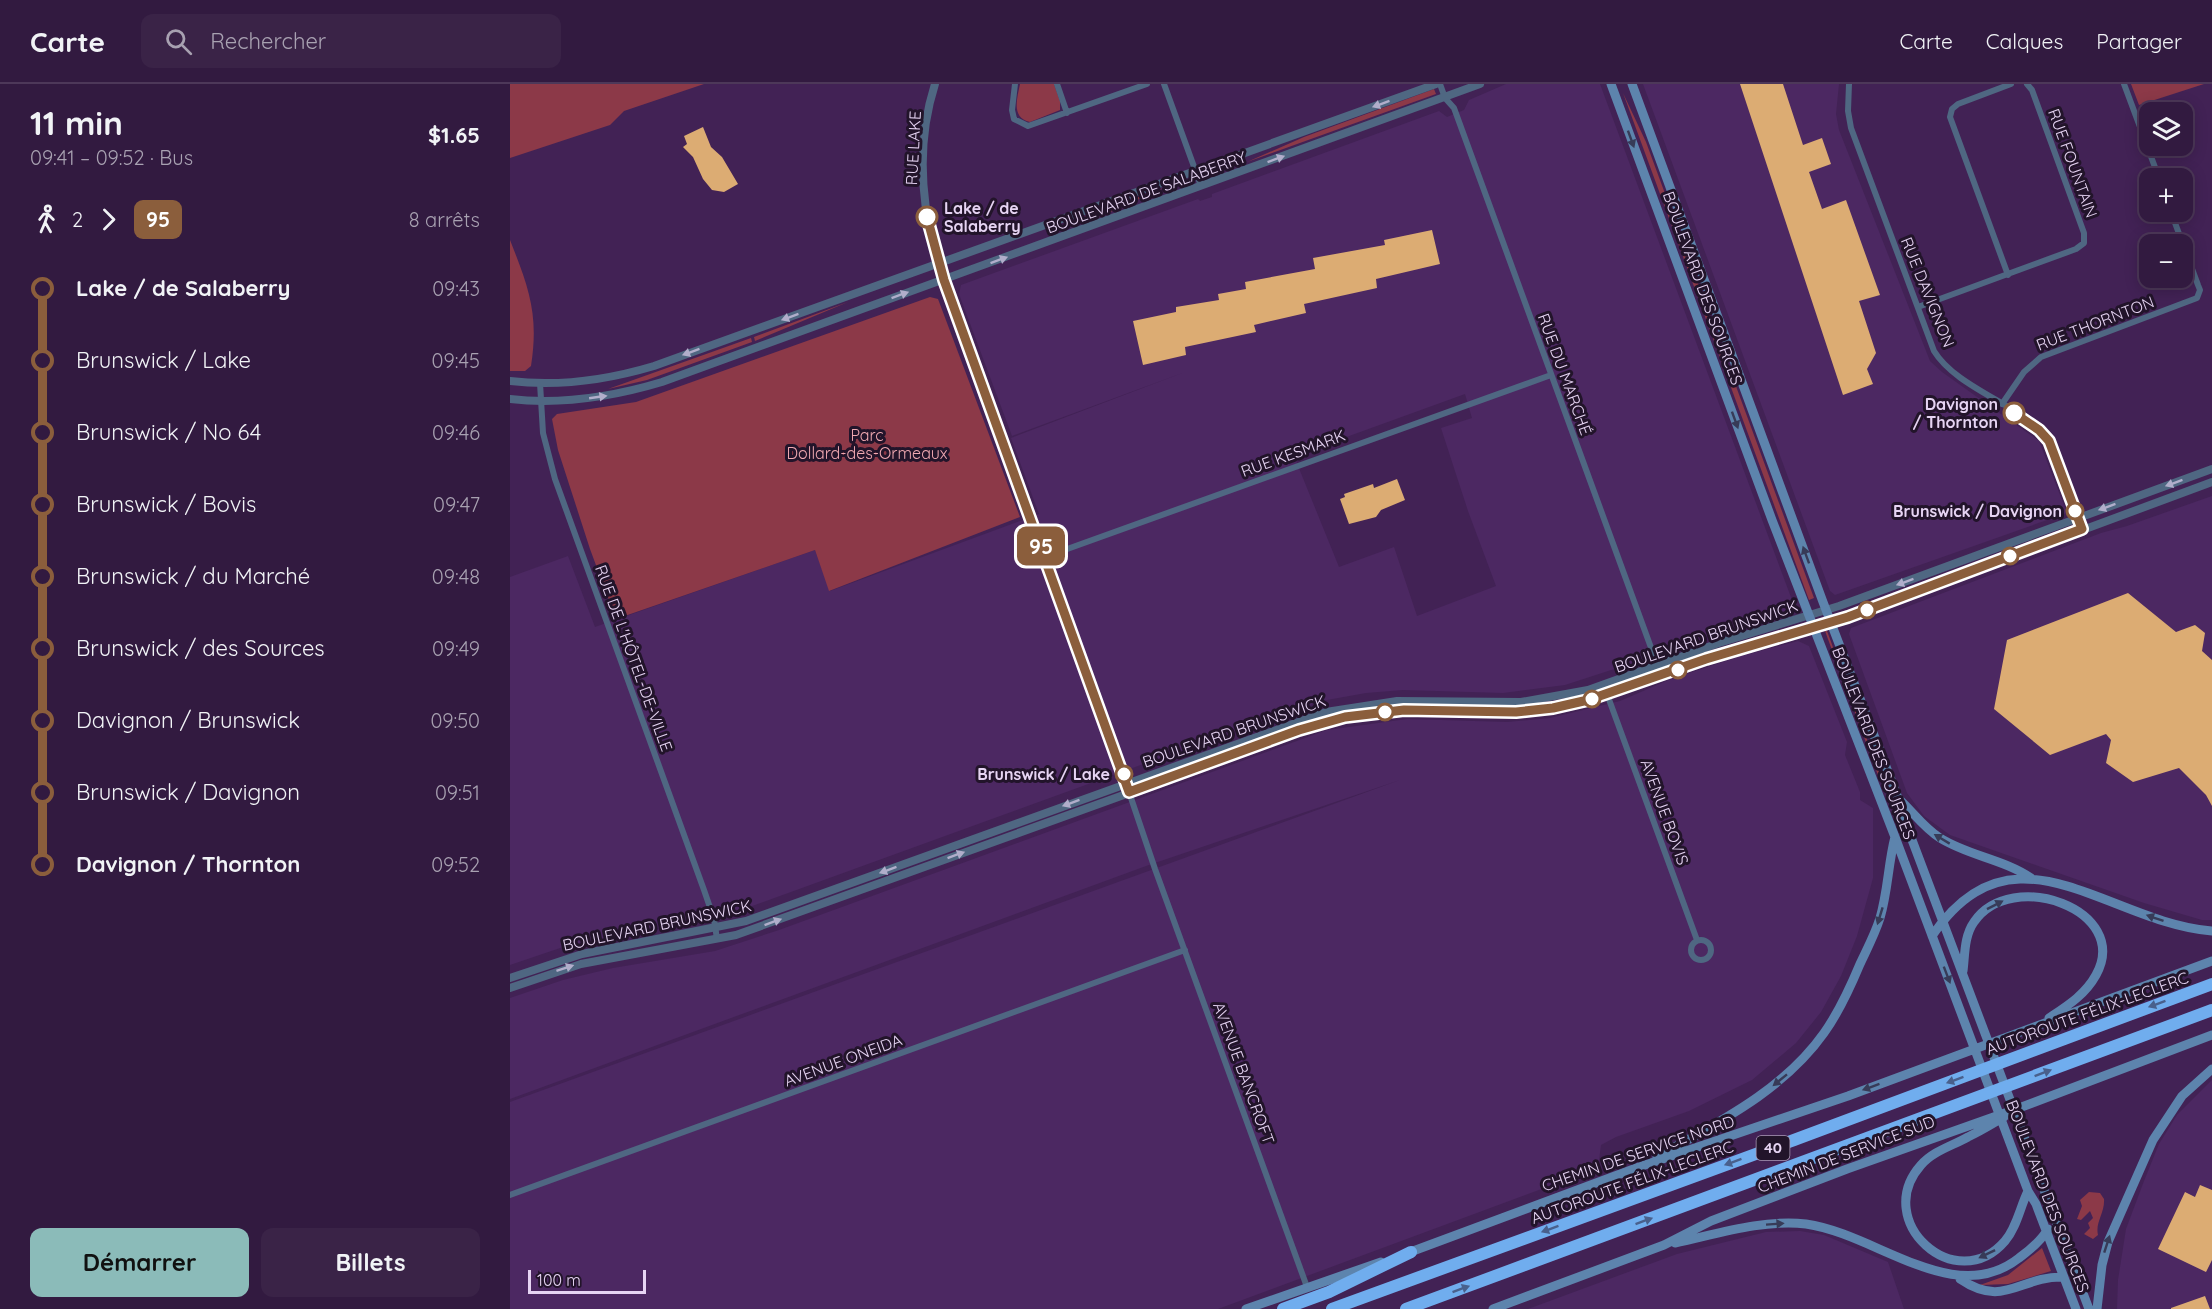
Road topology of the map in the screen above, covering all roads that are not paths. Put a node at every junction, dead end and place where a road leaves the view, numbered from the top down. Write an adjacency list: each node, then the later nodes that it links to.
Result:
1 (935, 84): 21 (street, RUE LAKE)
2 (1015, 84): 16 (street)
3 (1057, 84): 16 (street)
4 (1147, 84): 16 (street)
5 (1164, 84): 18 (street)
6 (1436, 84): 18 (street, BOULEVARD DE SALABERRY, one-way to 18)
7 (1440, 84): 15 (street, RUE DU MARCHÉ)
8 (1480, 84): 15 (street, BOULEVARD DE SALABERRY)
9 (1611, 84): 37 (main road, BOULEVARD DES SOURCES, one-way to 37)
10 (1632, 84): 36 (main road, BOULEVARD DES SOURCES, one-way to 10)
11 (1850, 84): 24 (street, RUE DAVIGNON)
12 (2011, 84): 22 (street)
13 (2027, 84): 22 (street, RUE FOUNTAIN)
14 (2124, 84): 17 (street)
15 (1445, 98): 19 (street, BOULEVARD DE SALABERRY, one-way to 15); 25 (street, RUE DU MARCHÉ)
16 (1067, 113)
17 (2155, 168)
18 (1195, 171): 19 (street); 21 (street, BOULEVARD DE SALABERRY)
19 (1201, 186): 23 (street, BOULEVARD DE SALABERRY, one-way to 19)
20 (2175, 222): 30 (street, RUE THORNTON)
21 (939, 263): 23 (street, RUE LAKE); 27 (street, BOULEVARD DE SALABERRY, one-way to 27)
22 (2008, 274): 24 (street, RUE FOUNTAIN)
23 (944, 280): 29 (street, BOULEVARD DE SALABERRY, one-way to 23); 35 (street, RUE LAKE)
24 (1918, 307): 30 (street, RUE DAVIGNON)
25 (1551, 375): 35 (street, RUE KESMARK); 40 (street, RUE DU MARCHÉ)
26 (510, 381): 27 (street, BOULEVARD DE SALABERRY)
27 (540, 383): 29 (street, RUE DE L'HÔTEL-DE-VILLE)
28 (510, 399): 29 (street, BOULEVARD DE SALABERRY)
29 (540, 401): 49 (street, RUE DE L'HÔTEL-DE-VILLE)
30 (2002, 405): 33 (street, RUE DAVIGNON)
31 (2212, 469): 33 (street, BOULEVARD BRUNSWICK, one-way to 33)
32 (2212, 482): 34 (street, BOULEVARD BRUNSWICK)
33 (2078, 518): 34 (street, RUE DAVIGNON); 36 (street, BOULEVARD BRUNSWICK, one-way to 36)
34 (2082, 529): 38 (street, BOULEVARD BRUNSWICK)
35 (1045, 557): 43 (street, RUE LAKE)
36 (1827, 610): 37 (street, BOULEVARD BRUNSWICK); 38 (main road, BOULEVARD DES SOURCES)
37 (1809, 616): 39 (main road, BOULEVARD DES SOURCES); 40 (street, BOULEVARD BRUNSWICK)
38 (1832, 622): 39 (street, BOULEVARD BRUNSWICK); 45 (main road, BOULEVARD DES SOURCES)
39 (1813, 627): 41 (street, BOULEVARD BRUNSWICK); 46 (main road, BOULEVARD DES SOURCES)
40 (1657, 665): 41 (street, RUE DU MARCHÉ); 43 (street, BOULEVARD BRUNSWICK)
41 (1661, 675): 42 (street, BOULEVARD BRUNSWICK)
42 (1607, 694): 44 (street, BOULEVARD BRUNSWICK); 53 (street, AVENUE BOVIS)
43 (1126, 783): 44 (street, RUE LAKE); 49 (street, BOULEVARD BRUNSWICK, one-way to 49)
44 (1129, 792): 52 (street, BOULEVARD BRUNSWICK, one-way to 44); 54 (street, AVENUE BANCROFT)
45 (1898, 798): 47 (main road, one-way to 45); 48 (main road, BOULEVARD DES SOURCES)
46 (1895, 837): 51 (main road, BOULEVARD DES SOURCES); 65 (main road, one-way to 65)
47 (2031, 878): 48 (main road); 50 (main road, one-way to 47)
48 (1942, 922): 51 (main road); 56 (main road, BOULEVARD DES SOURCES)
49 (716, 929): 52 (street, RUE DE L'HÔTEL-DE-VILLE); 57 (street, BOULEVARD BRUNSWICK)
50 (2212, 931)
51 (1932, 936): 66 (main road, BOULEVARD DES SOURCES, one-way to 66)
52 (717, 939): 59 (street, BOULEVARD BRUNSWICK, one-way to 52)
53 (1697, 940)
54 (1185, 950): 67 (street, AVENUE ONEIDA); 74 (street, AVENUE BANCROFT)
55 (2212, 961): 61 (main road)
56 (1962, 974): 61 (main road, one-way to 61); 68 (main road, BOULEVARD DES SOURCES)
57 (510, 978)
58 (2212, 984): 77 (highway, AUTOROUTE FÉLIX-LECLERC / 40, one-way to 77)
59 (510, 988)
60 (2212, 1010): 78 (highway, 40, one-way to 60)
61 (2038, 1025): 65 (main road, CHEMIN DE SERVICE NORD, one-way to 65)
62 (2212, 1035): 64 (main road, CHEMIN DE SERVICE SUD)
63 (2212, 1069): 82 (main road, one-way to 63)
64 (2019, 1108): 66 (main road, one-way to 64); 70 (main road, CHEMIN DE SERVICE SUD)
65 (1639, 1167): 71 (main road, CHEMIN DE SERVICE NORD)
66 (2028, 1191): 69 (main road, BOULEVARD DES SOURCES)
67 (510, 1195)
68 (2054, 1218): 69 (main road); 81 (main road, BOULEVARD DES SOURCES)
69 (2046, 1232): 72 (main road, BOULEVARD DES SOURCES); 73 (main road)
70 (1664, 1245): 73 (main road, one-way to 73); 79 (main road, CHEMIN DE SERVICE SUD)
71 (1411, 1252): 74 (main road, CHEMIN DE SERVICE NORD); 76 (highway)
72 (2063, 1277): 73 (main road); 80 (main road, BOULEVARD DES SOURCES)
73 (1960, 1279)
74 (1307, 1287): 75 (main road, CHEMIN DE SERVICE NORD)
75 (1246, 1309)
76 (1283, 1309)
77 (1332, 1309)
78 (1406, 1309)
79 (1493, 1309)
80 (2076, 1309)
81 (2089, 1309)
82 (2097, 1309)

